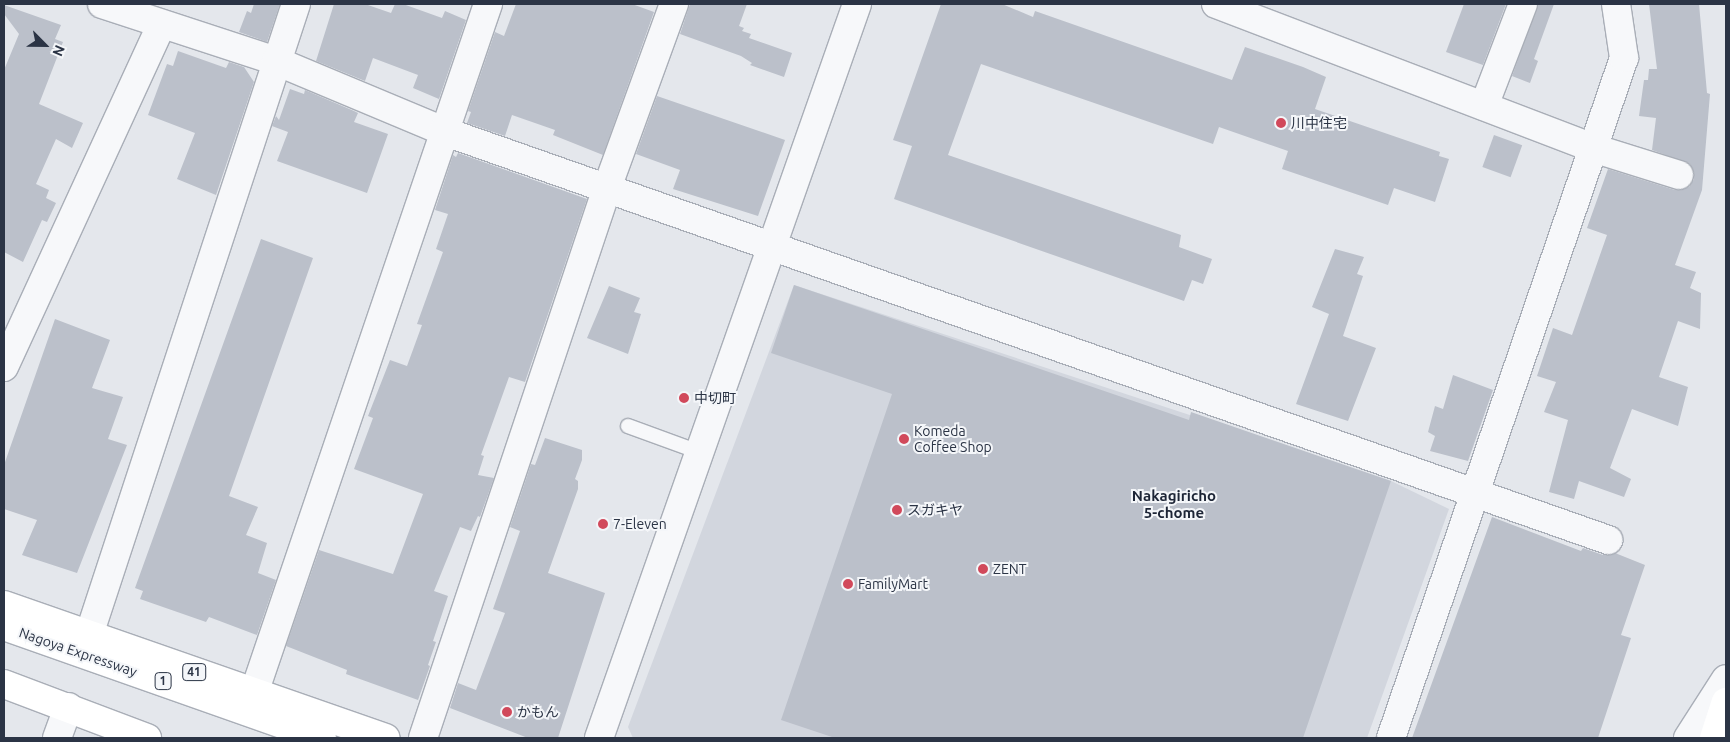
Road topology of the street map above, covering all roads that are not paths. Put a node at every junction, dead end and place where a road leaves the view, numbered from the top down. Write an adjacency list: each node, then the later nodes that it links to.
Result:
1 (296, 4): 10 (street)
2 (488, 4): 12 (street)
3 (674, 4): 15 (street)
4 (857, 4): 16 (street)
5 (1216, 4): 11 (street)
6 (1523, 4): 11 (street)
7 (1616, 4): 13 (street)
8 (111, 5): 9 (street)
9 (161, 25): 10 (street); 17 (street)
10 (276, 61): 12 (street); 24 (street)
11 (1484, 106): 13 (street)
12 (443, 130): 15 (street); 28 (street)
13 (1593, 148): 14 (street); 20 (street)
14 (1680, 175)
15 (607, 188): 16 (street); 36 (street)
16 (770, 246): 19 (street); 20 (street)
17 (4, 367)
18 (628, 426): 19 (lane)
19 (699, 452): 37 (street)
20 (1476, 494): 21 (street); 38 (street)
21 (1608, 540)
22 (4, 605): 24 (main road, 41)
23 (4, 626): 34 (main road, Nagoya Expressway / 1)
24 (89, 635): 28 (main road, 41)
25 (4, 642): 33 (main road, Nagoya Expressway / 1)
26 (1726, 679): 39 (street)
27 (4, 684): 30 (main road)
28 (254, 693): 35 (main road, 41)
29 (1726, 702): 40 (main road)
30 (68, 706): 31 (street); 32 (main road)
31 (57, 738)
32 (147, 738)
33 (280, 738)
34 (322, 738)
35 (385, 738)
36 (423, 738)
37 (599, 738)
38 (1391, 738)
39 (1688, 738)
40 (1714, 738)

